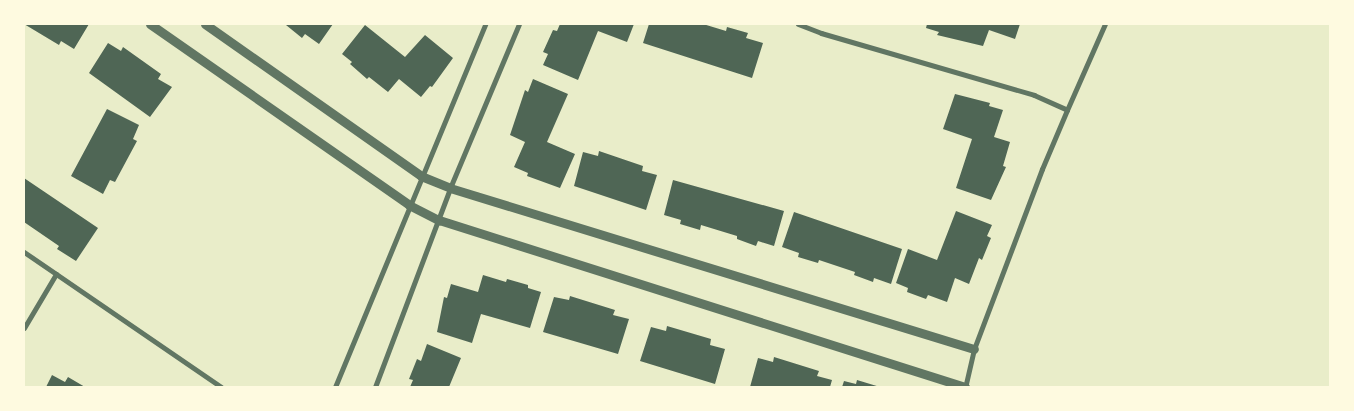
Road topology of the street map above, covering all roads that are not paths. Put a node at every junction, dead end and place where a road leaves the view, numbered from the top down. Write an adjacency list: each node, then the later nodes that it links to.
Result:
1 (150, 24): 10 (street)
2 (205, 24): 8 (street)
3 (485, 24): 8 (street)
4 (520, 24): 9 (street)
5 (798, 24): 7 (street)
6 (1106, 24): 7 (street)
7 (1067, 110): 15 (street)
8 (421, 176): 9 (street); 10 (street)
9 (450, 188): 11 (street); 15 (street)
10 (409, 205): 11 (street); 17 (street)
11 (439, 220): 18 (street); 19 (street)
12 (24, 252): 13 (street)
13 (56, 274): 14 (street); 16 (street)
14 (24, 328)
15 (974, 349): 19 (street)
16 (220, 387)
17 (335, 387)
18 (374, 387)
19 (965, 387)

